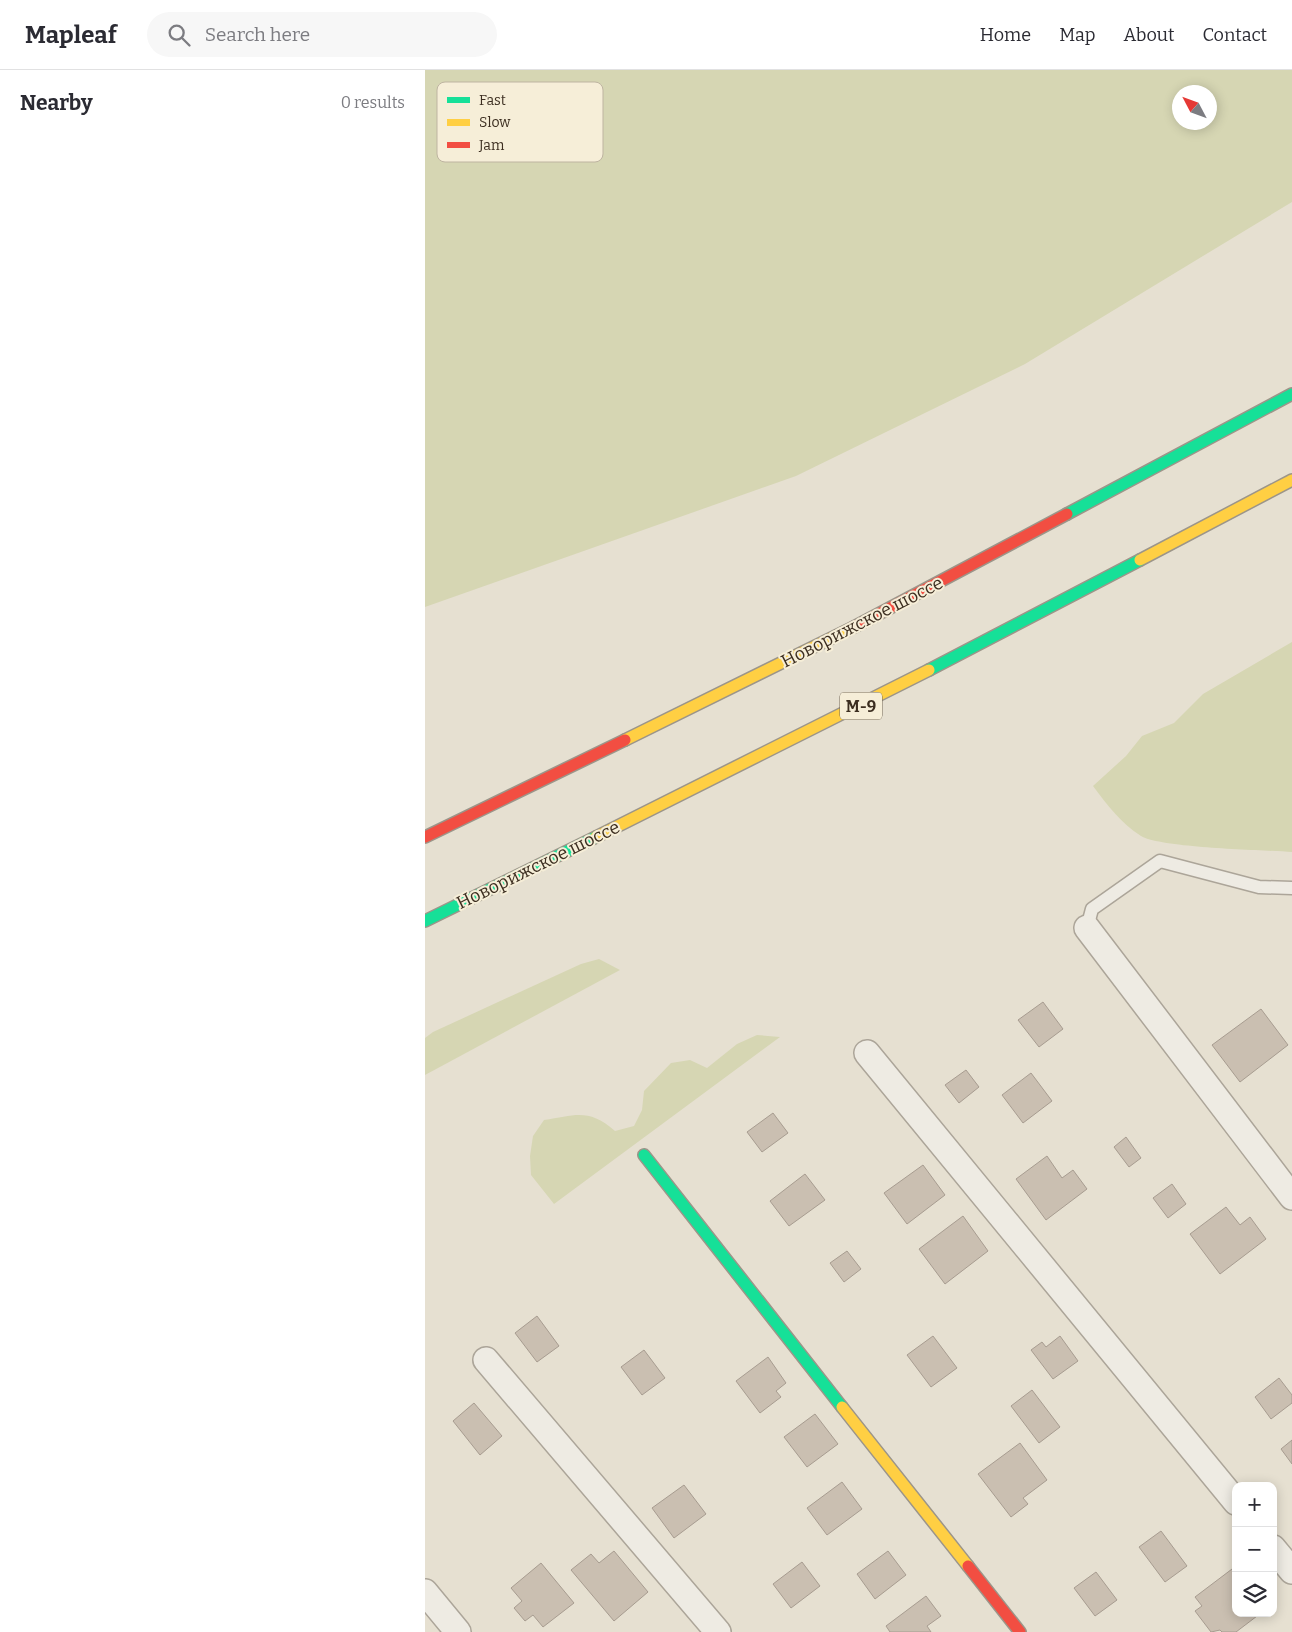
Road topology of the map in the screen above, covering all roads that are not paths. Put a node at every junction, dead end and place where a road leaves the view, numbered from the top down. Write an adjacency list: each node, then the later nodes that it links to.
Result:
1 (1292, 394): 3 (main road, Новорижское шоссе)
2 (1292, 480): 5 (main road, Новорижское шоссе / М-9)
3 (425, 837)
4 (1292, 888): 6 (lane)
5 (425, 921)
6 (1087, 928): 9 (street)
7 (867, 1053): 11 (street)
8 (645, 1155): 17 (main road)
9 (1292, 1197)
10 (486, 1360): 16 (street)
11 (1232, 1497)
12 (1277, 1553): 13 (street)
13 (1292, 1571)
14 (425, 1592): 15 (street)
15 (458, 1632)
16 (718, 1632)
17 (1020, 1632)

